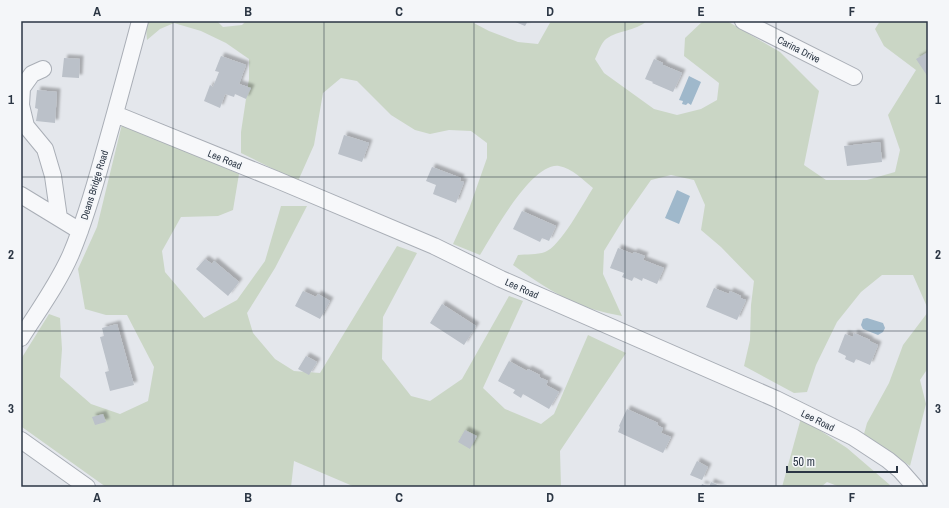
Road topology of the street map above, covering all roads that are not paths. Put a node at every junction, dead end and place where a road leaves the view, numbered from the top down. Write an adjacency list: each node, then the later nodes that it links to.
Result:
1 (140, 21): 5 (street, Deans Bridge Road)
2 (742, 21): 4 (street, Carina Drive)
3 (43, 69): 7 (street)
4 (854, 77)
5 (115, 114): 8 (street, Deans Bridge Road); 12 (street, Lee Road)
6 (21, 195): 7 (street)
7 (59, 218): 8 (street)
8 (80, 231): 9 (street, Deans Bridge Road)
9 (21, 338)
10 (21, 440): 11 (street)
11 (87, 487)
12 (915, 487)

